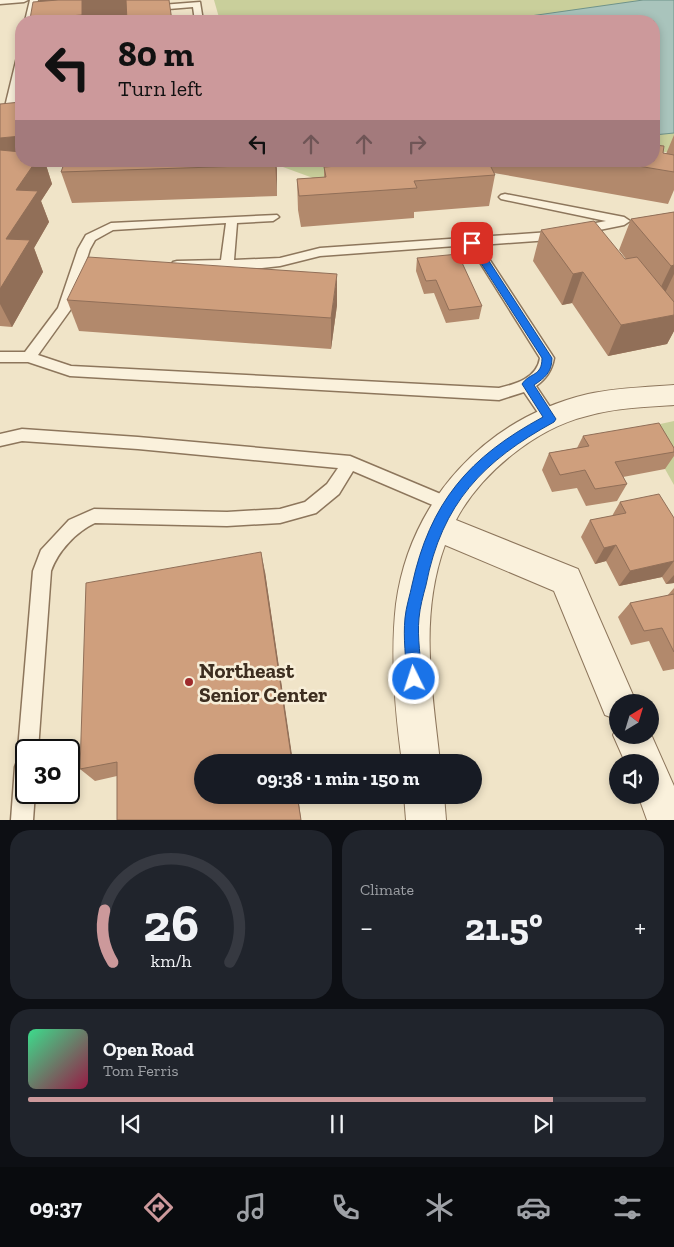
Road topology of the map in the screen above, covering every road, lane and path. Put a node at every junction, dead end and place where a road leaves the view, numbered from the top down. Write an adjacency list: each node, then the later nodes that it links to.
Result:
1 (24, 0): 4 (lane)
2 (34, 0): 5 (lane)
3 (144, 0): 6 (lane)
4 (0, 2)
5 (30, 15)
6 (198, 15)
7 (15, 79): 8 (lane)
8 (4, 120)
9 (505, 197): 12 (lane)
10 (273, 217): 11 (lane)
11 (232, 219): 13 (lane); 16 (lane)
12 (472, 243): 13 (lane); 17 (lane)
13 (227, 264): 14 (lane)
14 (167, 265)
15 (1, 356): 16 (lane)
16 (29, 357): 17 (lane)
17 (527, 384): 19 (lane)
18 (674, 395): 19 (street)
19 (550, 419): 22 (street)
20 (0, 440): 21 (lane)
21 (350, 463): 22 (lane); 24 (lane)
22 (443, 516): 23 (street); 25 (street)
23 (615, 694)
24 (29, 739)
25 (420, 754)
26 (659, 798): 31 (street)
27 (23, 804): 29 (lane)
28 (425, 804): 30 (street)
29 (22, 820)
30 (426, 820)
31 (668, 820)

